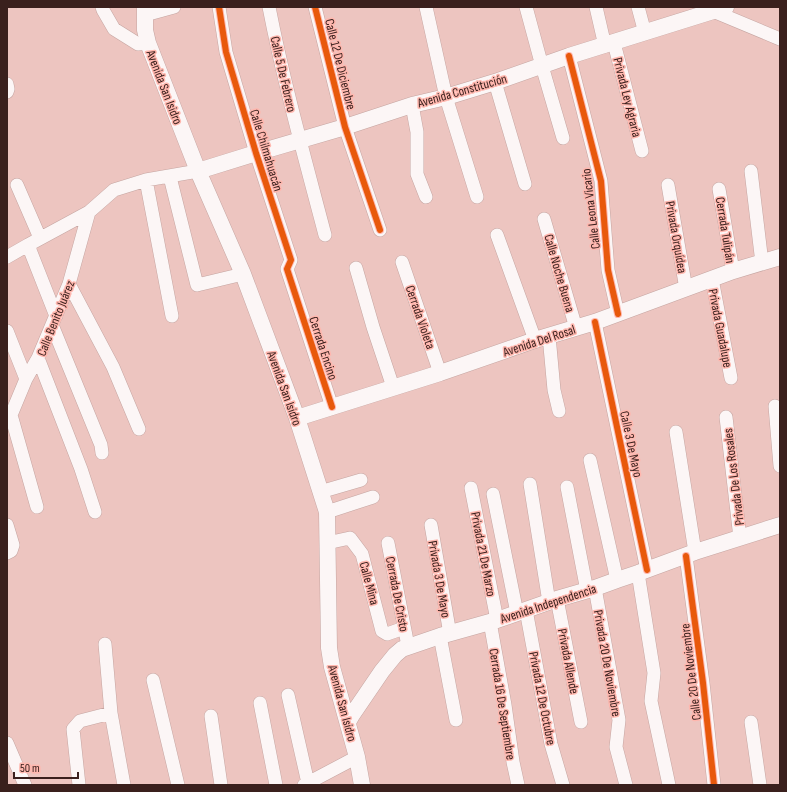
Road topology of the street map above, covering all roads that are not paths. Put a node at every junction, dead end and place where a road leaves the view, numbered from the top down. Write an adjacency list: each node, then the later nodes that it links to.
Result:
1 (102, 7): 14 (street)
2 (174, 7): 11 (street)
3 (219, 7): 26 (street, Calle Chilmahuacán)
4 (269, 7): 25 (street, Calle 5 De Febrero)
5 (315, 7): 23 (street, Calle 12 De Diciembre)
6 (426, 7): 21 (street)
7 (526, 7): 17 (street)
8 (596, 7): 15 (street, Privada Ley Agraria)
9 (638, 7): 12 (street)
10 (717, 8): 12 (main road, Avenida Constitución); 13 (street)
11 (145, 11): 14 (main road, Avenida San Isidro)
12 (645, 33): 15 (main road, Avenida Constitución)
13 (780, 39)
14 (148, 43): 28 (main road, Avenida San Isidro)
15 (609, 44): 16 (main road, Avenida Constitución); 27 (street, Privada Ley Agraria)
16 (569, 56): 17 (main road, Avenida Constitución); 56 (street, Calle Leona Vicario)
17 (542, 66): 18 (main road, Avenida Constitución); 24 (street)
18 (495, 82): 21 (main road, Avenida Constitución); 32 (street)
19 (7, 84): 20 (street)
20 (7, 92)
21 (446, 97): 22 (main road, Avenida Constitución); 37 (street)
22 (412, 105): 23 (main road, Avenida Constitución); 36 (street)
23 (345, 127): 25 (main road, Avenida Constitución); 40 (street, Calle 12 De Diciembre)
24 (563, 138)
25 (299, 140): 26 (main road, Avenida Constitución); 42 (street, Calle 5 De Febrero)
26 (256, 152): 28 (main road, Avenida Constitución); 55 (street, Calle Chilmahuacán)
27 (642, 152)
28 (198, 171): 30 (street); 51 (main road, Avenida San Isidro)
29 (751, 171): 48 (street)
30 (170, 177): 31 (street); 51 (street)
31 (146, 180): 38 (street); 57 (street)
32 (525, 184)
33 (17, 185): 43 (street)
34 (668, 185): 54 (street, Privada Orquídea)
35 (719, 189): 50 (street, Cerrada Tulipán)
36 (426, 197)
37 (477, 197)
38 (89, 212): 43 (street); 53 (street, Calle Benito Juárez)
39 (544, 219): 60 (street, Calle Noche Buena)
40 (380, 230)
41 (498, 234): 62 (street)
42 (325, 235)
43 (40, 238): 44 (street)
44 (28, 245): 45 (street); 58 (street)
45 (7, 257)
46 (780, 257): 48 (main road, Avenida Del Rosal)
47 (402, 262): 64 (street, Cerrada Violeta)
48 (762, 263): 50 (main road, Avenida Del Rosal)
49 (356, 268): 67 (street)
50 (733, 271): 52 (main road, Avenida Del Rosal)
51 (243, 274): 73 (main road, Avenida San Isidro)
52 (712, 279): 54 (main road, Avenida Del Rosal); 65 (street, Privada Guadalupe)
53 (70, 284): 58 (street, Calle Benito Juárez); 74 (street)
54 (686, 289): 56 (main road, Avenida Del Rosal)
55 (296, 297): 69 (street, Cerrada Encino)
56 (618, 314): 59 (main road, Avenida Del Rosal)
57 (172, 316)
58 (54, 321): 63 (street, Calle Benito Juárez); 76 (street)
59 (594, 322): 60 (main road, Avenida Del Rosal); 97 (street, Calle 3 De Mayo)
60 (576, 328): 62 (main road, Avenida Del Rosal)
61 (7, 331): 66 (street)
62 (542, 338): 64 (main road, Avenida Del Rosal); 70 (street)
63 (38, 358): 66 (street, Calle Benito Juárez); 87 (street)
64 (440, 373): 67 (main road, Avenida Del Rosal)
65 (731, 378)
66 (26, 379): 71 (street, Calle Benito Juárez)
67 (393, 387): 69 (main road, Avenida Del Rosal)
68 (775, 406): 78 (street)
69 (332, 407): 73 (main road, Avenida Del Rosal)
70 (559, 411)
71 (9, 416): 86 (street)
72 (726, 417): 92 (street, Privada De Los Rosales)
73 (297, 418): 83 (main road, Avenida San Isidro)
74 (139, 429)
75 (676, 432): 96 (street, Calle 20 De Noviembre)
76 (102, 453)
77 (590, 460): 98 (street)
78 (780, 466)
79 (361, 480): 83 (street)
80 (530, 484): 100 (street, Privada Allende)
81 (567, 487): 99 (street, Privada 20 De Noviembre)
82 (471, 488): 102 (street, Privada 21 De Marzo)
83 (320, 492): 88 (main road, Avenida San Isidro)
84 (493, 494): 101 (street, Privada 12 De Octubre)
85 (373, 498): 88 (street)
86 (37, 508)
87 (95, 512)
88 (327, 512): 93 (main road, Avenida San Isidro)
89 (430, 525): 104 (street, Privada 3 De Mayo)
90 (780, 525): 92 (main road, Avenida Independencia)
91 (7, 526): 95 (street)
92 (740, 538): 96 (main road, Avenida Independencia)
93 (327, 542): 103 (street, Calle Mina); 113 (main road, Avenida San Isidro)
94 (388, 543): 103 (street, Cerrada De Cristo)
95 (7, 553)
96 (691, 554): 97 (main road, Avenida Independencia); 130 (street, Calle 20 De Noviembre)
97 (643, 572): 98 (main road, Avenida Independencia); 129 (street, Calle 3 De Mayo)
98 (617, 580): 99 (main road, Avenida Independencia)
99 (591, 589): 100 (main road, Avenida Independencia); 128 (street, Privada 20 De Noviembre)
100 (553, 600): 101 (main road, Avenida Independencia); 114 (street, Privada Allende)
101 (521, 611): 102 (main road, Avenida Independencia); 127 (street, Privada 12 De Octubre)
102 (493, 621): 104 (main road, Avenida Independencia); 126 (street, Cerrada 16 De Septiembre)
103 (404, 628): 106 (street, Cerrada De Cristo)
104 (445, 635): 106 (main road, Avenida Independencia); 112 (street, Privada 3 De Mayo)
105 (105, 644): 110 (street)
106 (408, 646): 113 (main road, Avenida Independencia)
107 (153, 680): 122 (street)
108 (288, 694): 118 (street)
109 (260, 703): 124 (street)
110 (111, 713): 120 (street); 121 (street)
111 (211, 716): 123 (street)
112 (456, 720)
113 (348, 722): 117 (main road, Avenida San Isidro)
114 (581, 722)
115 (752, 722): 131 (street)
116 (7, 743): 119 (street)
117 (358, 757): 118 (street); 125 (main road, Avenida San Isidro)
118 (306, 784)
119 (25, 785)
120 (79, 785)
121 (124, 785)
122 (178, 785)
123 (221, 785)
124 (276, 785)
125 (362, 785)
126 (518, 785)
127 (563, 785)
128 (626, 785)
129 (669, 785)
130 (714, 785)
131 (760, 785)

